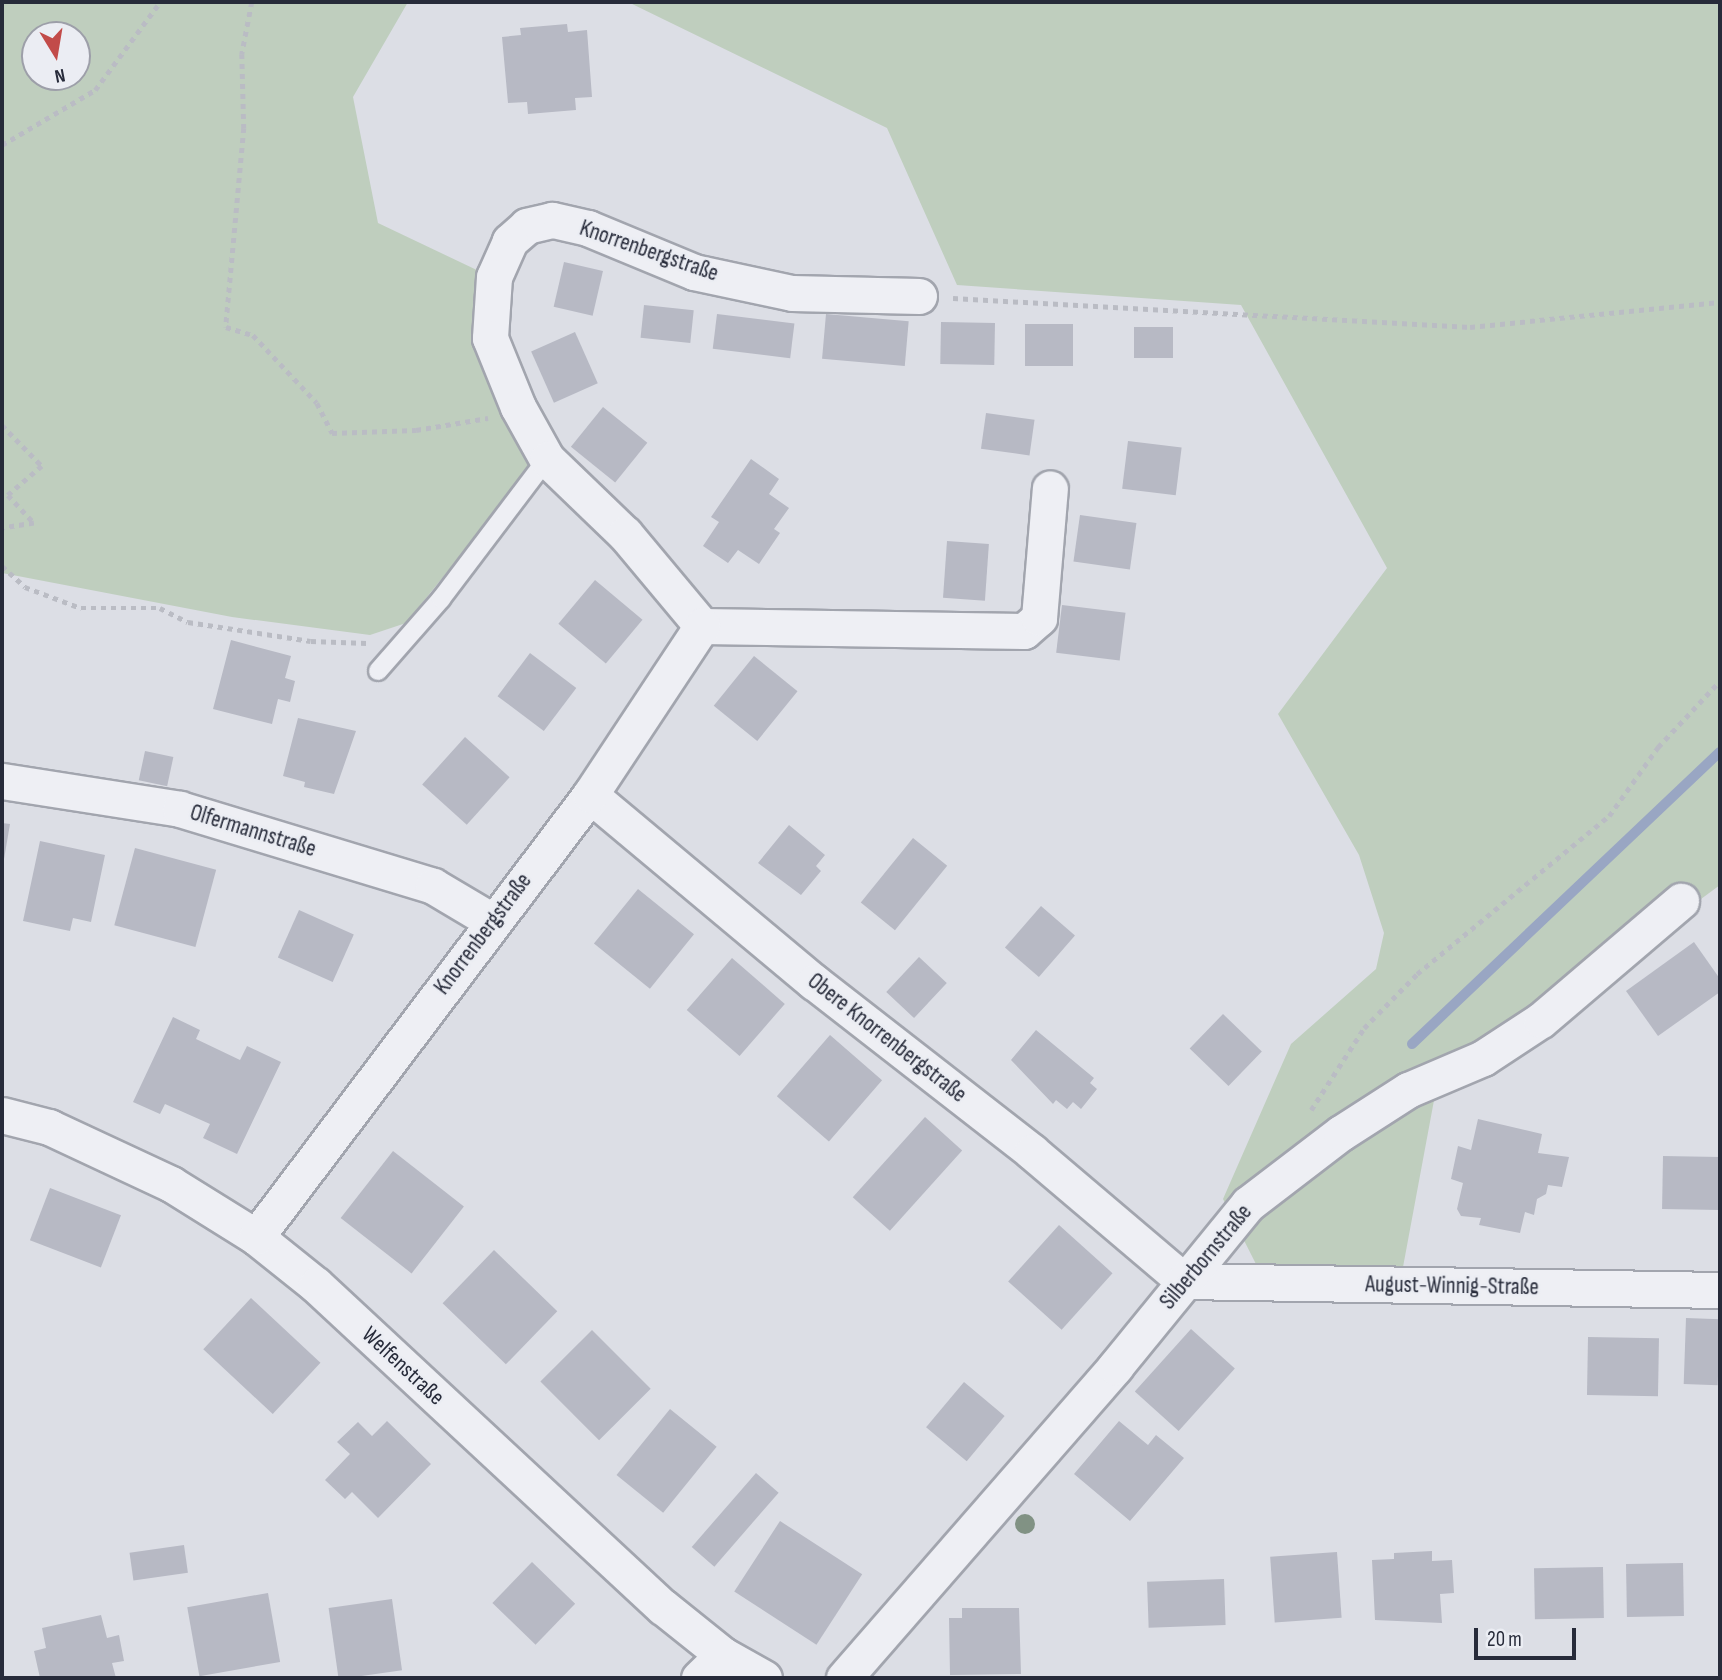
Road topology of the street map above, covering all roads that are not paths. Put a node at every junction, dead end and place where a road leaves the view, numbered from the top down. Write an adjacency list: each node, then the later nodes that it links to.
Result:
1 (919, 296): 2 (street, Knorrenbergstraße)
2 (547, 459): 4 (street, Knorrenbergstraße); 5 (lane)
3 (1050, 488): 4 (street)
4 (702, 626): 7 (street, Knorrenbergstraße)
5 (378, 671)
6 (2, 781): 9 (street, Olfermannstraße)
7 (590, 794): 9 (street, Knorrenbergstraße); 12 (street, Obere Knorrenbergstraße)
8 (1681, 901): 12 (street, Silberbornstraße)
9 (492, 921): 11 (street, Knorrenbergstraße)
10 (2, 1115): 11 (street, Welfenstraße)
11 (256, 1237): 14 (street, Welfenstraße)
12 (1184, 1281): 13 (street, August-Winnig-Straße); 16 (street, Silberbornstraße)
13 (1720, 1290)
14 (711, 1667): 15 (street, Welfenstraße)
15 (764, 1678)
16 (844, 1678)

